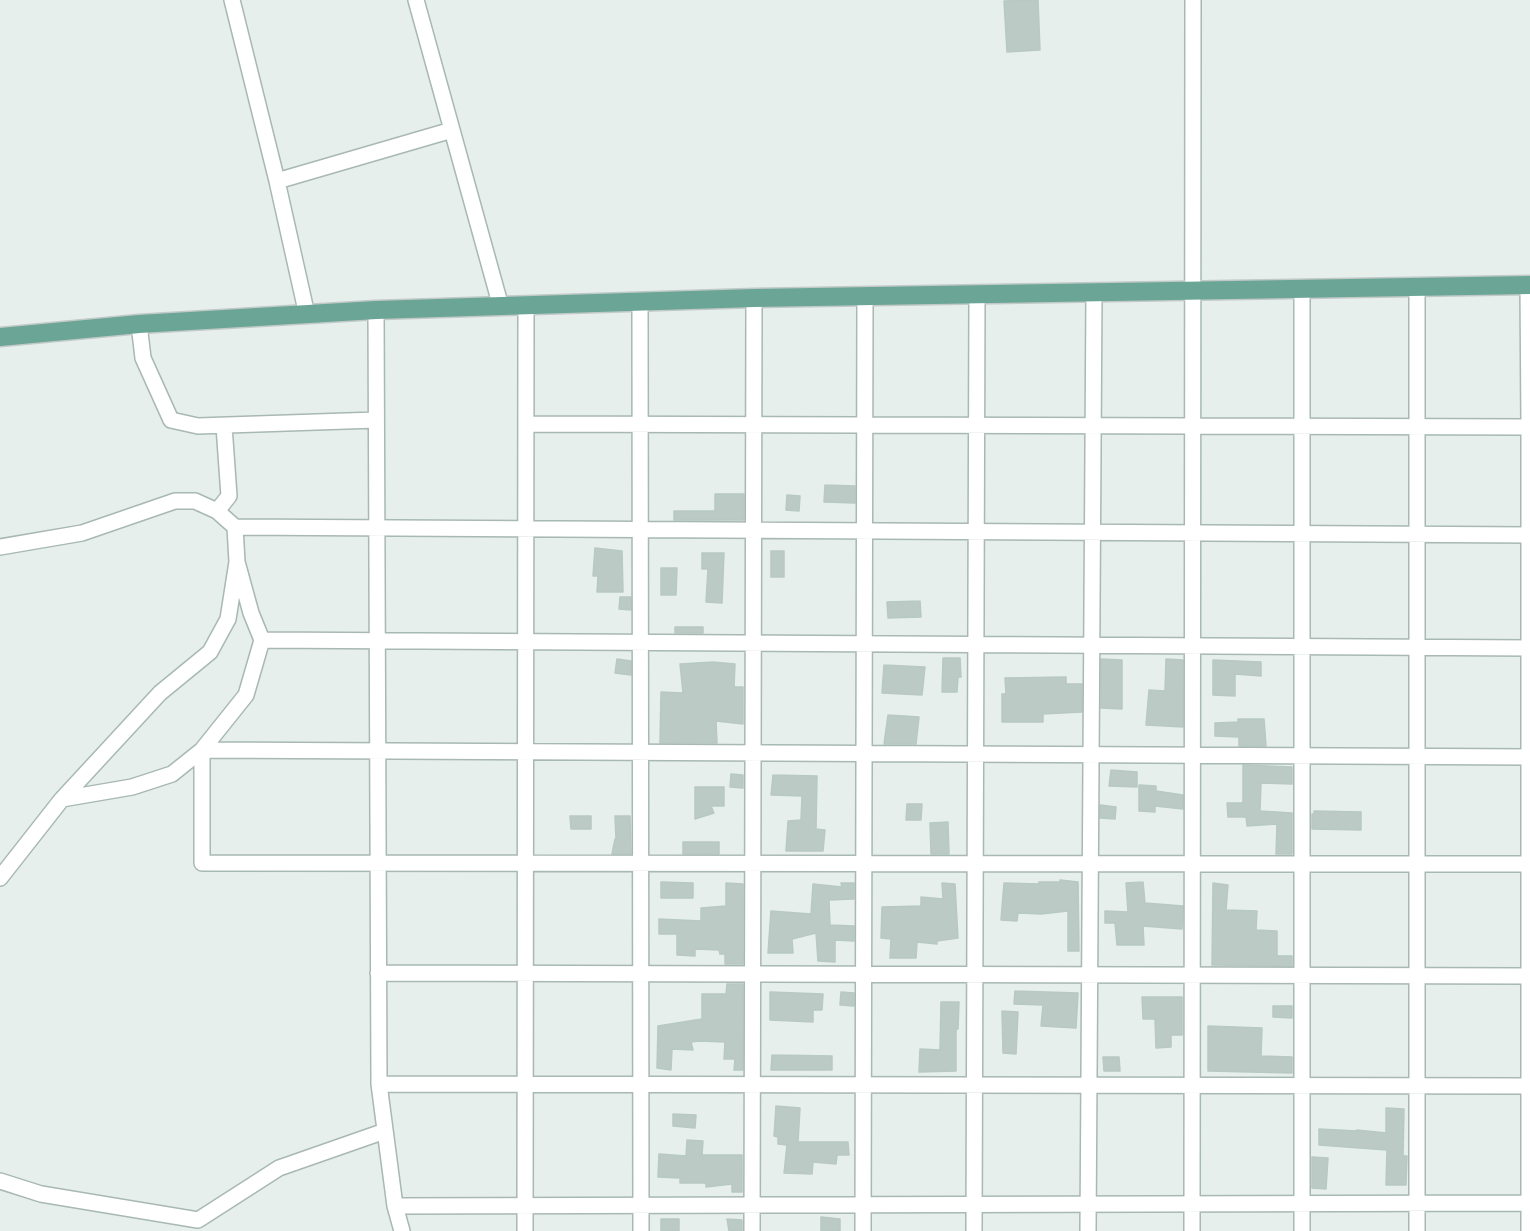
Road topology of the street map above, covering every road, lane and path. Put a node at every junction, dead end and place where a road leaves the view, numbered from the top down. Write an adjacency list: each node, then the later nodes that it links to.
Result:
1 (232, 0): 5 (street)
2 (416, 0): 4 (street)
3 (1193, 0): 9 (street)
4 (452, 130): 5 (street); 16 (street)
5 (277, 181): 18 (street)
6 (1529, 285): 7 (main road); 32 (street)
7 (1417, 287): 8 (main road); 31 (street)
8 (1302, 289): 9 (main road); 30 (street)
9 (1194, 291): 10 (main road); 29 (street)
10 (1094, 292): 11 (main road); 28 (street)
11 (977, 294): 12 (main road); 27 (street)
12 (865, 297): 13 (main road); 25 (street)
13 (754, 298): 14 (main road); 24 (street)
14 (640, 302): 15 (main road); 23 (street)
15 (526, 305): 16 (main road); 22 (street)
16 (501, 307): 17 (main road)
17 (376, 310): 18 (main road); 21 (street)
18 (307, 315): 19 (main road)
19 (139, 324): 20 (main road); 26 (street)
20 (0, 337)
21 (376, 420): 26 (street); 35 (street)
22 (526, 424): 23 (street); 36 (street)
23 (641, 425): 24 (street); 37 (street)
24 (754, 425): 25 (street); 38 (street)
25 (865, 425): 27 (street); 39 (street)
26 (224, 426): 33 (street)
27 (976, 426): 28 (street); 40 (street)
28 (1092, 426): 29 (street); 41 (street)
29 (1194, 426): 30 (street); 42 (street)
30 (1304, 427): 31 (street); 43 (street)
31 (1418, 427): 32 (street); 44 (street)
32 (1530, 427): 45 (street)
33 (218, 511): 34 (street); 46 (street)
34 (235, 527): 35 (street); 47 (street)
35 (377, 528): 36 (street); 49 (street)
36 (526, 529): 37 (street); 50 (street)
37 (641, 530): 38 (street); 51 (street)
38 (754, 530): 39 (street); 52 (street)
39 (865, 531): 40 (street); 53 (street)
40 (975, 532): 41 (street); 54 (street)
41 (1092, 532): 42 (street); 55 (street)
42 (1194, 533): 43 (street); 56 (street)
43 (1303, 534): 44 (street); 57 (street)
44 (1418, 534): 45 (street); 58 (street)
45 (1530, 535): 59 (street)
46 (0, 548)
47 (237, 562): 48 (street); 72 (street)
48 (262, 640): 49 (street); 60 (street)
49 (377, 641): 50 (street); 61 (street)
50 (526, 642): 51 (street); 62 (street)
51 (641, 642): 52 (street); 63 (street)
52 (753, 643): 53 (street); 64 (street)
53 (865, 644): 54 (street); 65 (street)
54 (975, 645): 55 (street); 66 (street)
55 (1091, 645): 56 (street); 67 (street)
56 (1194, 646): 57 (street); 68 (street)
57 (1303, 647): 58 (street); 69 (street)
58 (1418, 647): 59 (street); 70 (street)
59 (1530, 648): 71 (street)
60 (202, 750): 61 (street); 72 (street); 73 (street)
61 (378, 751): 62 (street); 73 (street)
62 (526, 752): 63 (street); 74 (street)
63 (641, 753): 64 (street); 76 (street)
64 (753, 753): 65 (street); 75 (street)
65 (864, 754): 66 (street); 77 (street)
66 (975, 754): 67 (street); 78 (street)
67 (1091, 755): 68 (street); 79 (street)
68 (1194, 755): 69 (street); 80 (street)
69 (1303, 756): 70 (street); 81 (street)
70 (1417, 757): 71 (street); 82 (street)
71 (1530, 757): 83 (street)
72 (62, 799): 84 (street)
73 (378, 863): 74 (street); 85 (street)
74 (525, 863): 76 (street); 86 (street)
75 (753, 863): 76 (street); 77 (street); 88 (street)
76 (641, 864): 87 (street)
77 (864, 864): 78 (street); 89 (street)
78 (975, 864): 79 (street); 90 (street)
79 (1090, 864): 80 (street); 91 (street)
80 (1193, 864): 81 (street); 92 (street)
81 (1303, 864): 82 (street); 94 (street)
82 (1417, 864): 83 (street); 93 (street)
83 (1530, 864): 95 (street)
84 (0, 878)
85 (378, 973): 86 (street); 96 (street)
86 (525, 973): 87 (street); 97 (street)
87 (641, 973): 88 (street); 98 (street)
88 (753, 974): 89 (street); 99 (street)
89 (864, 974): 90 (street); 100 (street)
90 (975, 974): 91 (street); 101 (street)
91 (1089, 974): 92 (street); 102 (street)
92 (1193, 975): 94 (street); 103 (street)
93 (1417, 975): 94 (street); 95 (street); 105 (street)
94 (1303, 976): 104 (street)
95 (1529, 976): 106 (street)
96 (379, 1084): 97 (street); 107 (street)
97 (525, 1085): 98 (street); 119 (street)
98 (641, 1085): 99 (street); 115 (street)
99 (752, 1085): 100 (street); 116 (street)
100 (863, 1086): 101 (street); 117 (street)
101 (974, 1086): 102 (street); 111 (street)
102 (1089, 1086): 103 (street); 112 (street)
103 (1193, 1086): 104 (street); 113 (street)
104 (1303, 1086): 105 (street); 114 (street)
105 (1417, 1086): 106 (street); 109 (street)
106 (1530, 1086): 110 (street)
107 (385, 1131): 108 (street); 118 (street)
108 (0, 1181)
109 (1417, 1203): 110 (street); 114 (street); 129 (street)
110 (1529, 1203): 130 (street)
111 (974, 1204): 112 (street); 117 (street); 125 (street)
112 (1088, 1204): 113 (street); 126 (street)
113 (1192, 1204): 114 (street); 127 (street)
114 (1302, 1204): 128 (street)
115 (641, 1205): 116 (street); 119 (street); 122 (street)
116 (752, 1205): 117 (street); 123 (street)
117 (863, 1205): 124 (street)
118 (395, 1206): 119 (street); 120 (street)
119 (525, 1206): 121 (street)
120 (402, 1231)
121 (525, 1231)
122 (641, 1231)
123 (752, 1231)
124 (863, 1231)
125 (974, 1231)
126 (1088, 1231)
127 (1192, 1231)
128 (1302, 1231)
129 (1417, 1231)
130 (1529, 1231)

